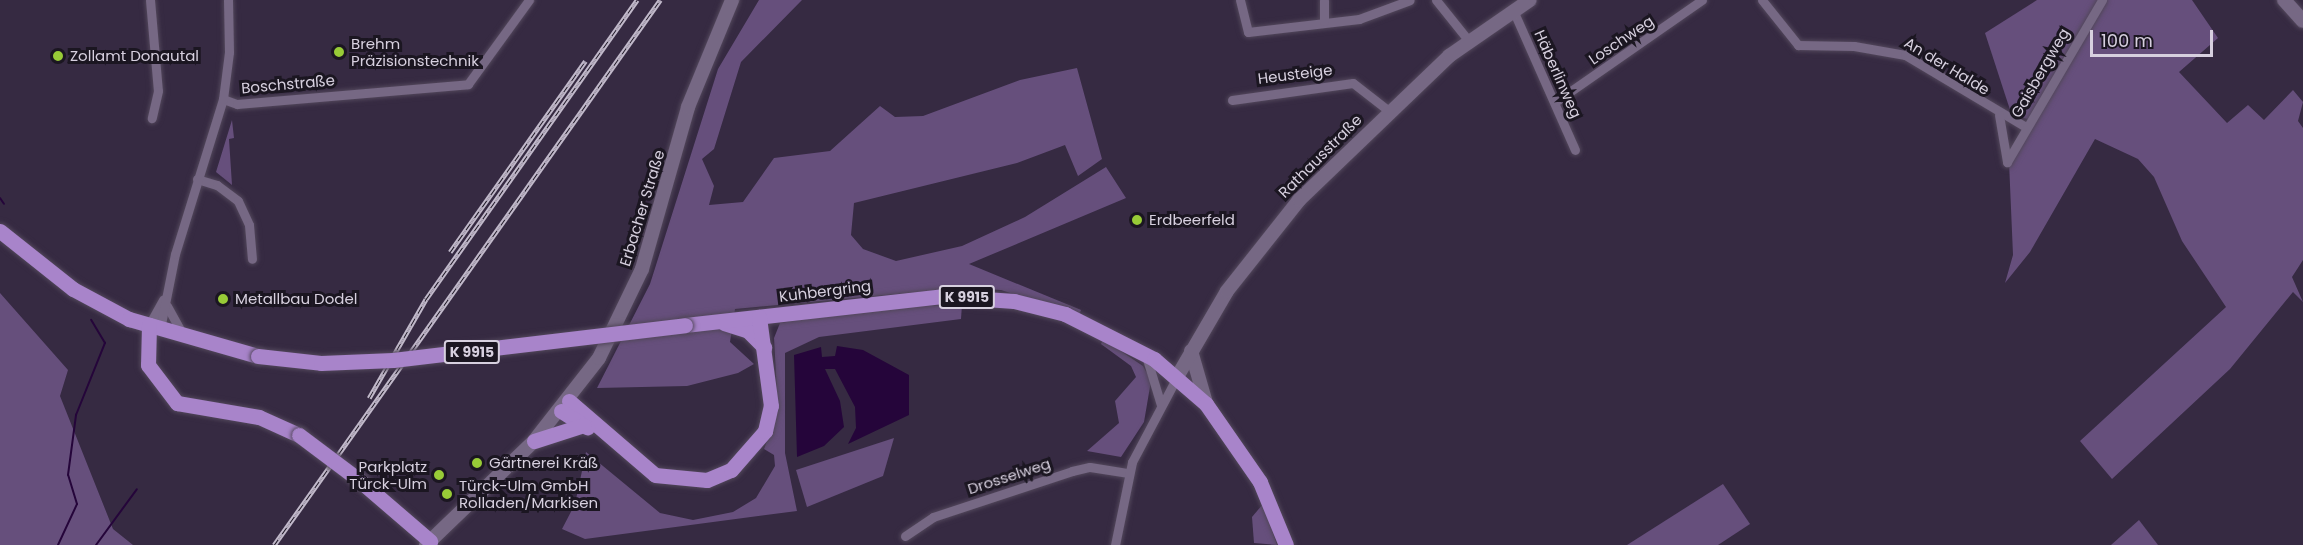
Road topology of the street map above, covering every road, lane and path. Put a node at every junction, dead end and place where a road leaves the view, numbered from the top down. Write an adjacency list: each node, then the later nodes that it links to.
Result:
1 (150, 0): 23 (street)
2 (228, 0): 18 (street)
3 (529, 0): 18 (street, Boschstraße)
4 (732, 0): 41 (main road, Erbacher Straße)
5 (1240, 0): 15 (street)
6 (1324, 0): 15 (street)
7 (1410, 0): 15 (street)
8 (1436, 0): 17 (street)
9 (1530, 0): 14 (main road, Rathausstraße)
10 (1702, 0): 20 (street, Loschweg)
11 (1762, 0): 22 (street, An der Halde)
12 (2102, 0): 24 (street, Gaisbergweg)
13 (2284, 0): 16 (main road)
14 (1513, 10): 17 (main road, Rathausstraße); 20 (street, Häberlinweg)
15 (1324, 21)
16 (2303, 21)
17 (1468, 40): 21 (main road, Rathausstraße)
18 (223, 99): 26 (street)
19 (1232, 99): 21 (street, Heusteige)
20 (1555, 102): 25 (street, Häberlinweg)
21 (1389, 111): 37 (main road, Rathausstraße)
22 (2000, 115): 24 (street, An der Halde); 24 (street, Gaisbergweg)
23 (152, 118)
24 (2026, 127)
25 (1575, 150)
26 (197, 179): 28 (street); 29 (street)
27 (0, 231): 31 (main road)
28 (252, 259)
29 (166, 295): 33 (street); 34 (street)
30 (759, 317): 32 (main road, Kuhbergring / K 9915); 35 (main road); 36 (main road, Kuhbergring / K 9915)
31 (131, 320): 33 (main road); 38 (main road)
32 (712, 322): 34 (main road, Kuhbergring / K 9915, bridge); 35 (main road)
33 (154, 327): 34 (main road); 38 (main road)
34 (191, 340)
35 (765, 349): 44 (main road)
36 (1140, 350): 39 (main road, Kuhbergring / K 9915); 42 (street)
37 (1191, 351): 39 (main road, Rathausstraße); 40 (main road)
38 (148, 355): 48 (main road, bridge)
39 (1177, 377): 40 (main road, Kuhbergring / K 9915); 42 (street)
40 (1206, 404): 50 (main road, Kuhbergring / K 9915)
41 (565, 406): 43 (main road); 44 (main road); 45 (main road, Erbacher Straße)
42 (1161, 406): 46 (street)
43 (584, 425): 44 (main road); 45 (main road)
44 (602, 432)
45 (534, 441): 48 (main road, Erbacher Straße)
46 (1129, 473): 47 (street, Drosselweg); 49 (street)
47 (905, 536)
48 (424, 544)
49 (1115, 545)
50 (1286, 545)

